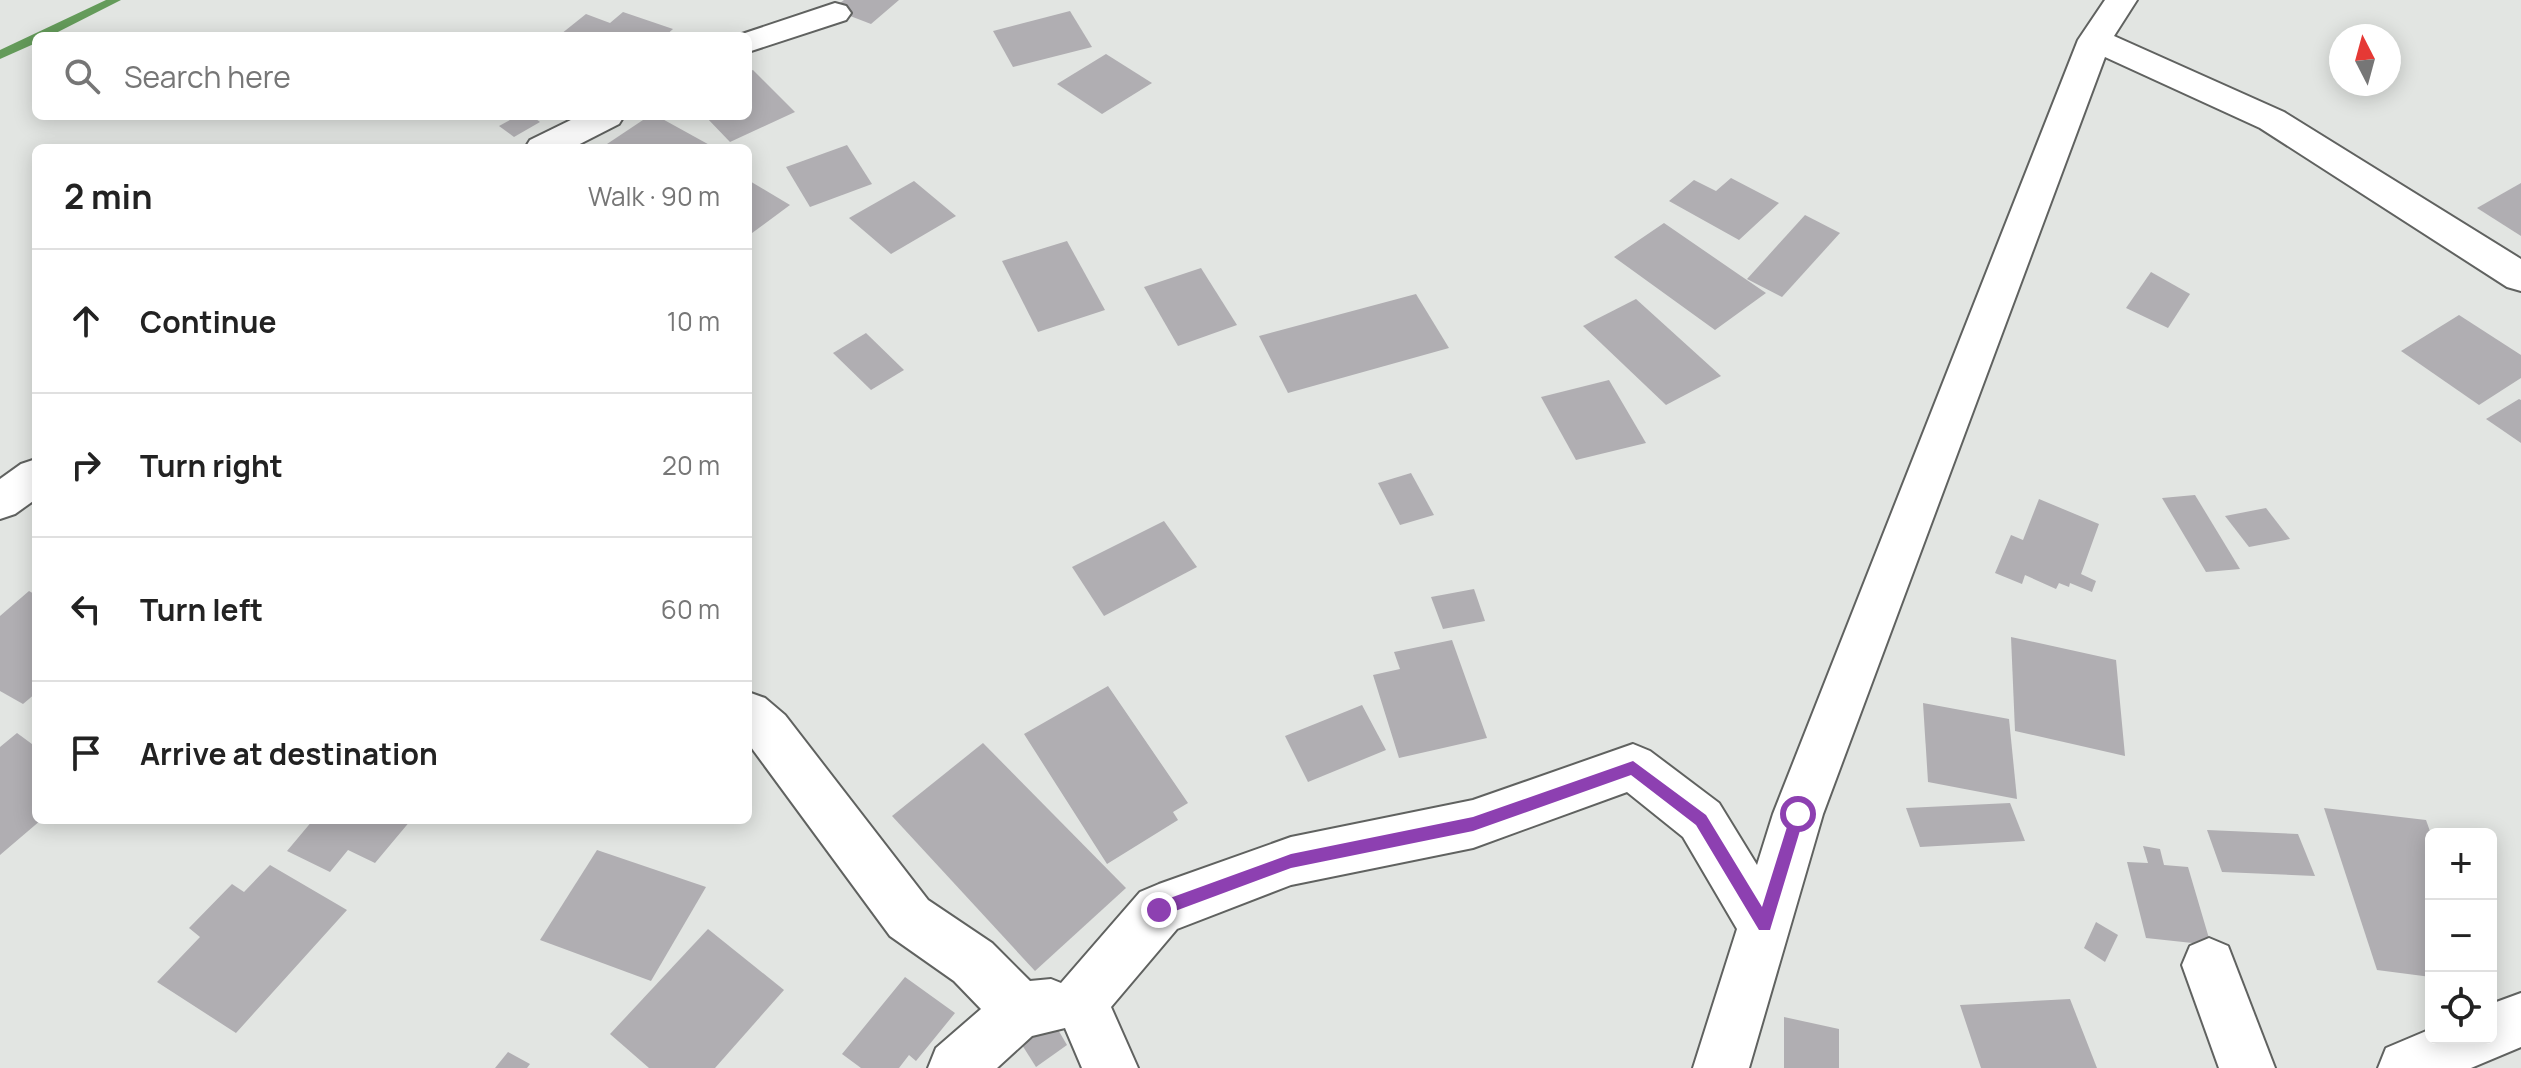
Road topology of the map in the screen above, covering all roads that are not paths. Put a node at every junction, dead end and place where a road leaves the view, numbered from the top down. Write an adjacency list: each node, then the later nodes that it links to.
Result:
1 (2121, 0): 3 (street)
2 (835, 13): 4 (street)
3 (2095, 40): 7 (street); 11 (street)
4 (752, 41)
5 (599, 120): 6 (street)
6 (551, 144)
7 (2521, 277)
8 (32, 479): 9 (street)
9 (0, 502)
10 (752, 716): 14 (street)
11 (1764, 925): 13 (street); 20 (street)
12 (2209, 965): 21 (street)
13 (1081, 1001): 14 (street); 19 (street)
14 (1020, 1010): 18 (street)
15 (2521, 1020): 16 (street)
16 (2497, 1030)
17 (2462, 1044): 22 (street)
18 (956, 1068)
19 (1110, 1068)
20 (1721, 1068)
21 (2247, 1068)
22 (2406, 1068)

